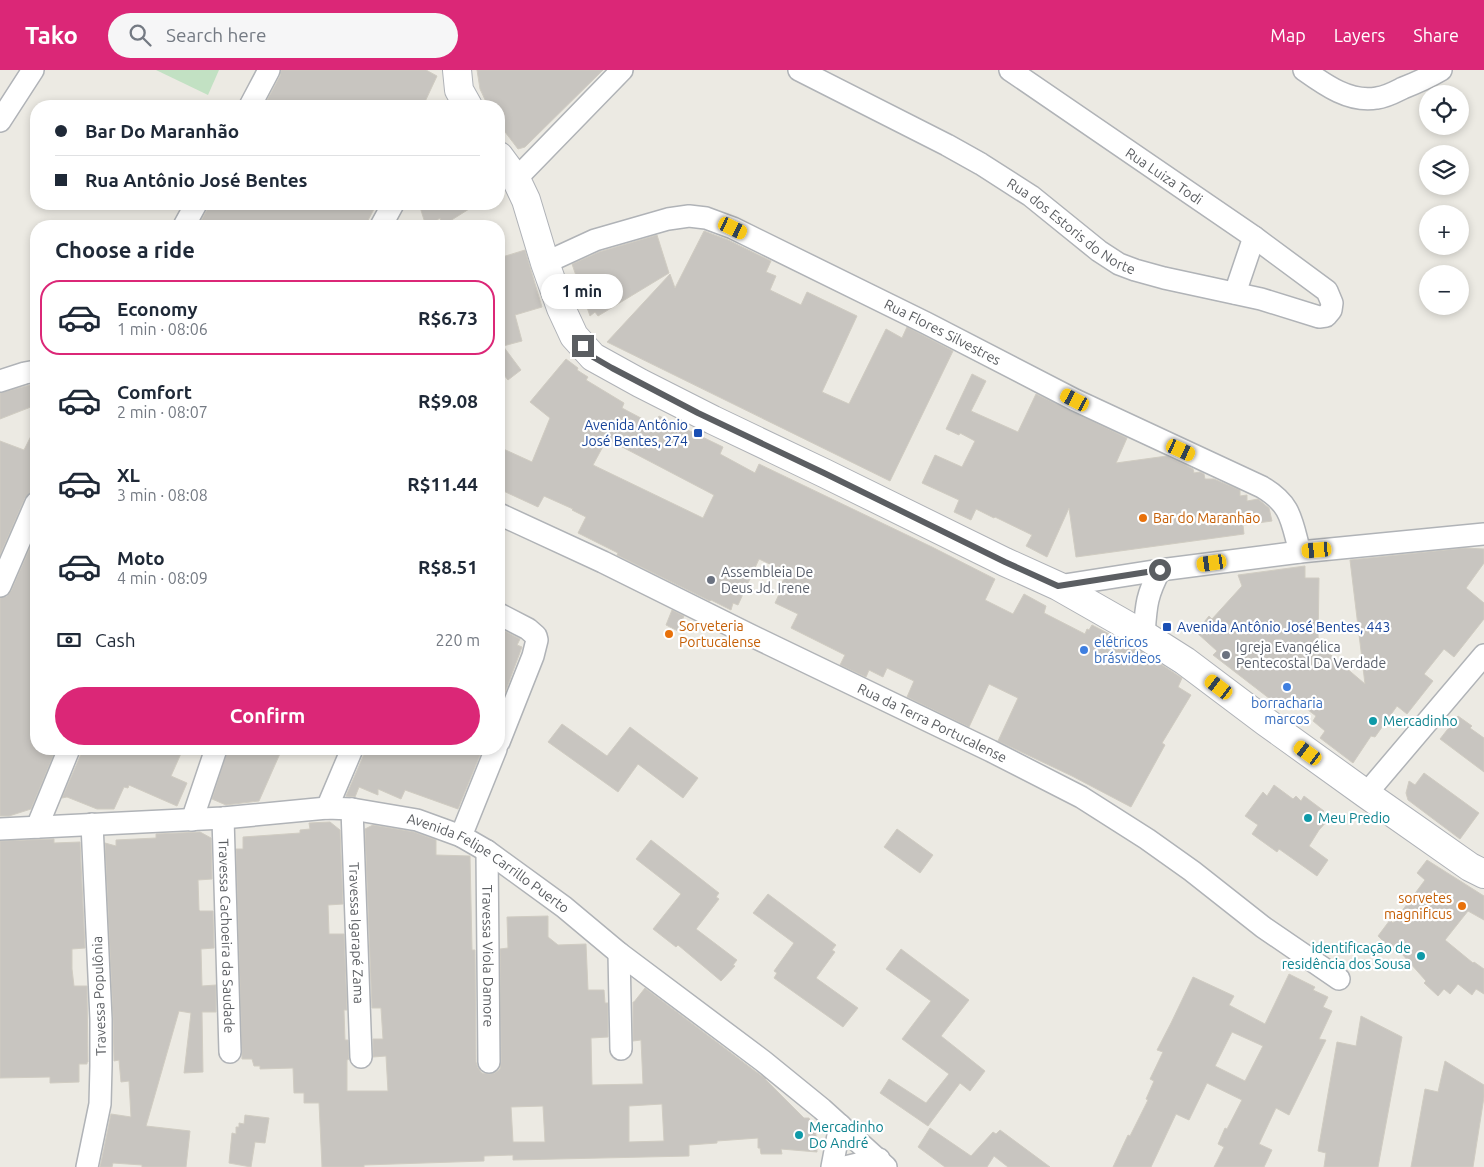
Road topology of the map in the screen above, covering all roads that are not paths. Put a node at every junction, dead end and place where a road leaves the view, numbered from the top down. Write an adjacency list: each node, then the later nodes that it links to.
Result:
1 (33, 70): 9 (street)
2 (269, 70): 8 (street)
3 (622, 70): 11 (street)
4 (799, 70): 15 (street, Rua dos Estoris do Norte)
5 (1010, 70): 12 (street, Rua Luiza Todi)
6 (1304, 70): 7 (street)
7 (1441, 70)
8 (253, 100)
9 (0, 121)
10 (505, 164): 11 (street)
11 (516, 179): 13 (street)
12 (1254, 237): 14 (street, Rua Luiza Todi); 15 (street)
13 (545, 263): 21 (street, Rua Flores Silvestres); 24 (street)
14 (1318, 284): 15 (street, Rua dos Estoris do Norte)
15 (1235, 293)
16 (30, 372): 17 (street)
17 (0, 381)
18 (30, 517): 23 (street)
19 (505, 517): 45 (street, Rua da Terra Portucalense)
20 (1484, 534): 21 (street)
21 (1300, 552): 22 (street)
22 (1160, 570): 24 (street); 26 (street)
23 (0, 586)
24 (1058, 586): 26 (street)
25 (505, 617): 28 (street)
26 (1144, 635): 33 (street)
27 (1482, 661): 33 (street)
28 (505, 727)
29 (67, 755): 39 (street)
30 (214, 755): 37 (street)
31 (349, 755): 34 (street)
32 (494, 755): 41 (street)
33 (1366, 794): 43 (street)
34 (327, 808): 35 (street, Avenida Felipe Carrillo Puerto); 36 (street, Avenida Felipe Carrillo Puerto)
35 (352, 809): 41 (street, Avenida Felipe Carrillo Puerto); 48 (street, Travessa Igarapé Zama)
36 (223, 818): 37 (street, Avenida Felipe Carrillo Puerto); 47 (street, Travessa Cachoeira da Saudade)
37 (192, 820): 38 (street, Avenida Felipe Carrillo Puerto)
38 (92, 824): 39 (street, Avenida Felipe Carrillo Puerto); 52 (street, Travessa Populônia)
39 (37, 827): 40 (street, Avenida Felipe Carrillo Puerto)
40 (0, 829)
41 (461, 836): 42 (street, Avenida Felipe Carrillo Puerto)
42 (487, 851): 44 (street, Avenida Felipe Carrillo Puerto); 49 (street, Travessa Viola Damore)
43 (1484, 874)
44 (619, 953): 46 (street); 50 (street, Avenida Felipe Carrillo Puerto)
45 (1339, 979)
46 (620, 1049)
47 (230, 1052)
48 (361, 1056)
49 (489, 1062)
50 (840, 1125): 51 (street, Avenida Felipe Carrillo Puerto); 53 (street)
51 (882, 1163): 54 (street)
52 (87, 1167)
53 (832, 1167)
54 (845, 1167)

